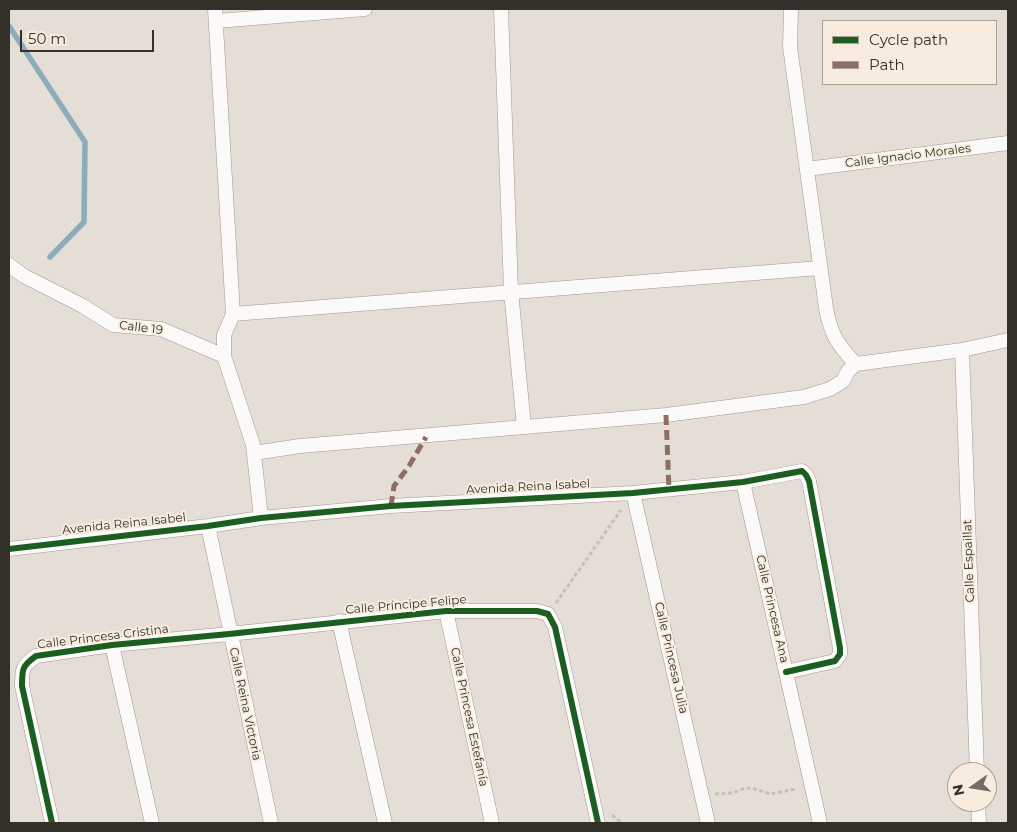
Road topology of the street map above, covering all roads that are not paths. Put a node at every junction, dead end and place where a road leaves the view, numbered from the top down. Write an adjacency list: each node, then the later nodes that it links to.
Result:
1 (365, 9): 4 (street)
2 (501, 9): 9 (street)
3 (790, 9): 6 (street)
4 (216, 15): 10 (street)
5 (1008, 142): 6 (street, Calle Ignacio Morales)
6 (807, 169): 8 (street)
7 (9, 264): 13 (street, Calle 19)
8 (820, 268): 9 (street); 14 (street)
9 (511, 291): 10 (street); 15 (street)
10 (233, 314): 13 (street)
11 (1008, 340): 12 (street)
12 (962, 350): 14 (street); 27 (street, Calle Espaillat)
13 (224, 356): 16 (street)
14 (856, 364): 15 (street)
15 (524, 427): 16 (street)
16 (254, 453): 19 (street)
17 (743, 482): 18 (street, Avenida Reina Isabel); 26 (street, Calle Princesa Ana); 26 (street, Avenida Reina Isabel)
18 (633, 493): 19 (street, Avenida Reina Isabel); 34 (street, Calle Princesa Julia)
19 (261, 518): 20 (street, Avenida Reina Isabel)
20 (208, 526): 21 (street, Avenida Reina Isabel); 24 (street, Calle Reina Victoria)
21 (9, 549)
22 (446, 611): 23 (street, Calle Príncipe Felipe); 32 (street, Calle Princesa Estefanía); 33 (street, Calle Príncipe Felipe)
23 (339, 622): 24 (street, Calle Príncipe Felipe); 31 (street)
24 (230, 634): 25 (street, Calle Princesa Cristina); 30 (street, Calle Reina Victoria)
25 (112, 645): 28 (street, Calle Princesa Cristina); 29 (street)
26 (786, 672): 35 (street, Calle Princesa Ana)
27 (977, 762)
28 (52, 823)
29 (152, 823)
30 (271, 823)
31 (385, 823)
32 (492, 823)
33 (598, 823)
34 (708, 823)
35 (820, 823)

